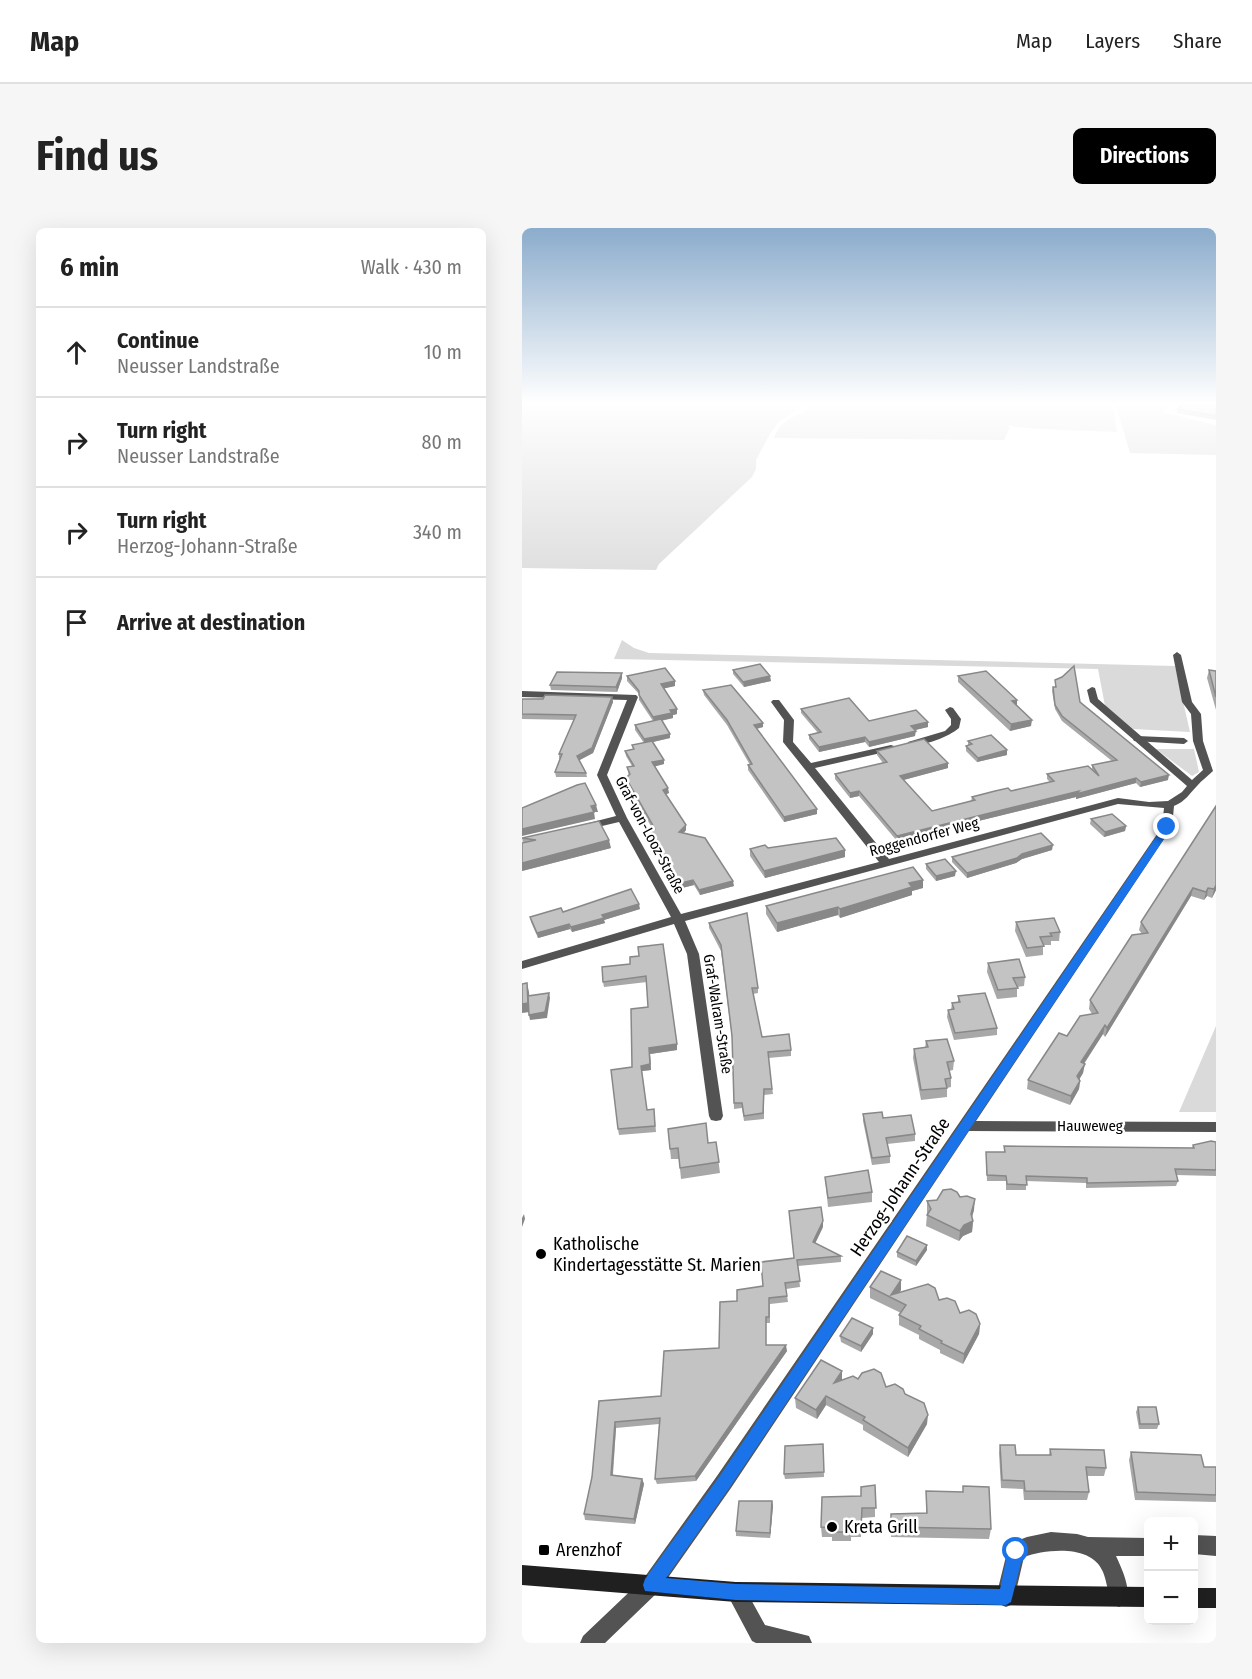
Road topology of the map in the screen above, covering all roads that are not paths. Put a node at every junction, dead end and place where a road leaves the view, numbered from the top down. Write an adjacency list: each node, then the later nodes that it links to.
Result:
1 (1177, 655): 9 (street)
2 (1092, 690): 6 (street)
3 (522, 694): 11 (street, Graf-von-Looz-Straße)
4 (776, 702): 8 (street)
5 (950, 710): 8 (street)
6 (1137, 739): 7 (lane); 9 (street)
7 (1184, 741)
8 (808, 767): 13 (street)
9 (1192, 785): 10 (street)
10 (1169, 806): 13 (street, Roggendorfer Weg); 17 (street, Herzog-Johann-Straße)
11 (622, 818): 12 (street); 14 (street, Graf-von-Looz-Straße)
12 (578, 828)
13 (886, 863): 14 (street, Roggendorfer Weg)
14 (678, 919): 15 (street, Roggendorfer Weg); 16 (street, Graf-Walram-Straße)
15 (522, 965)
16 (716, 1116)
17 (964, 1126): 18 (street, Hauweweg); 24 (street, Herzog-Johann-Straße)
18 (1216, 1127)
19 (1198, 1545): 22 (street)
20 (1090, 1546): 21 (street); 26 (street); 27 (street)
21 (1144, 1546)
22 (1216, 1546)
23 (522, 1575): 24 (main road)
24 (651, 1585): 25 (main road); 31 (street, Herzog-Johann-Straße)
25 (736, 1592): 26 (main road); 32 (street)
26 (1006, 1597): 27 (main road)
27 (1119, 1597): 28 (main road)
28 (1144, 1597)
29 (1198, 1598): 30 (main road)
30 (1216, 1598)
31 (590, 1643)
32 (802, 1643)

